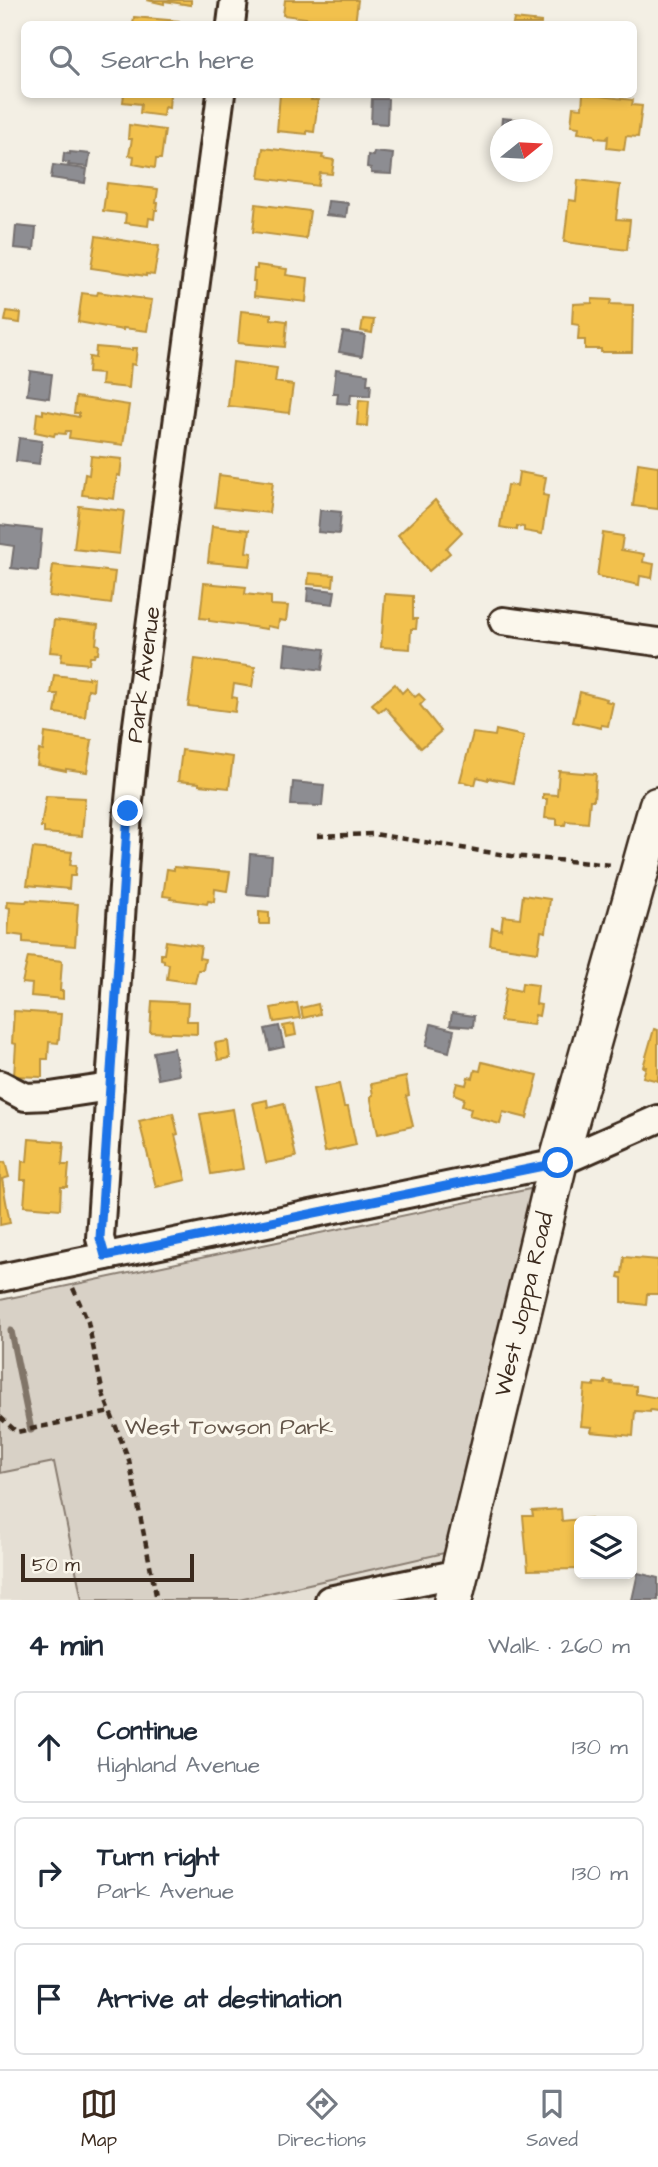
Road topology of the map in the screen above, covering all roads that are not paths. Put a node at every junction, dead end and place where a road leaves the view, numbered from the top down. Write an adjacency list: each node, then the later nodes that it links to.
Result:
1 (234, 0): 2 (street)
2 (230, 21)
3 (220, 98): 8 (street, Park Avenue)
4 (503, 621): 5 (street)
5 (658, 642)
6 (658, 806): 10 (street, West Joppa Road)
7 (0, 1084): 8 (street)
8 (110, 1087): 11 (street, Park Avenue)
9 (658, 1119): 10 (street)
10 (558, 1163): 11 (street); 13 (street, West Joppa Road)
11 (105, 1256): 12 (street)
12 (0, 1278)
13 (456, 1587): 14 (street)
14 (330, 1600)

